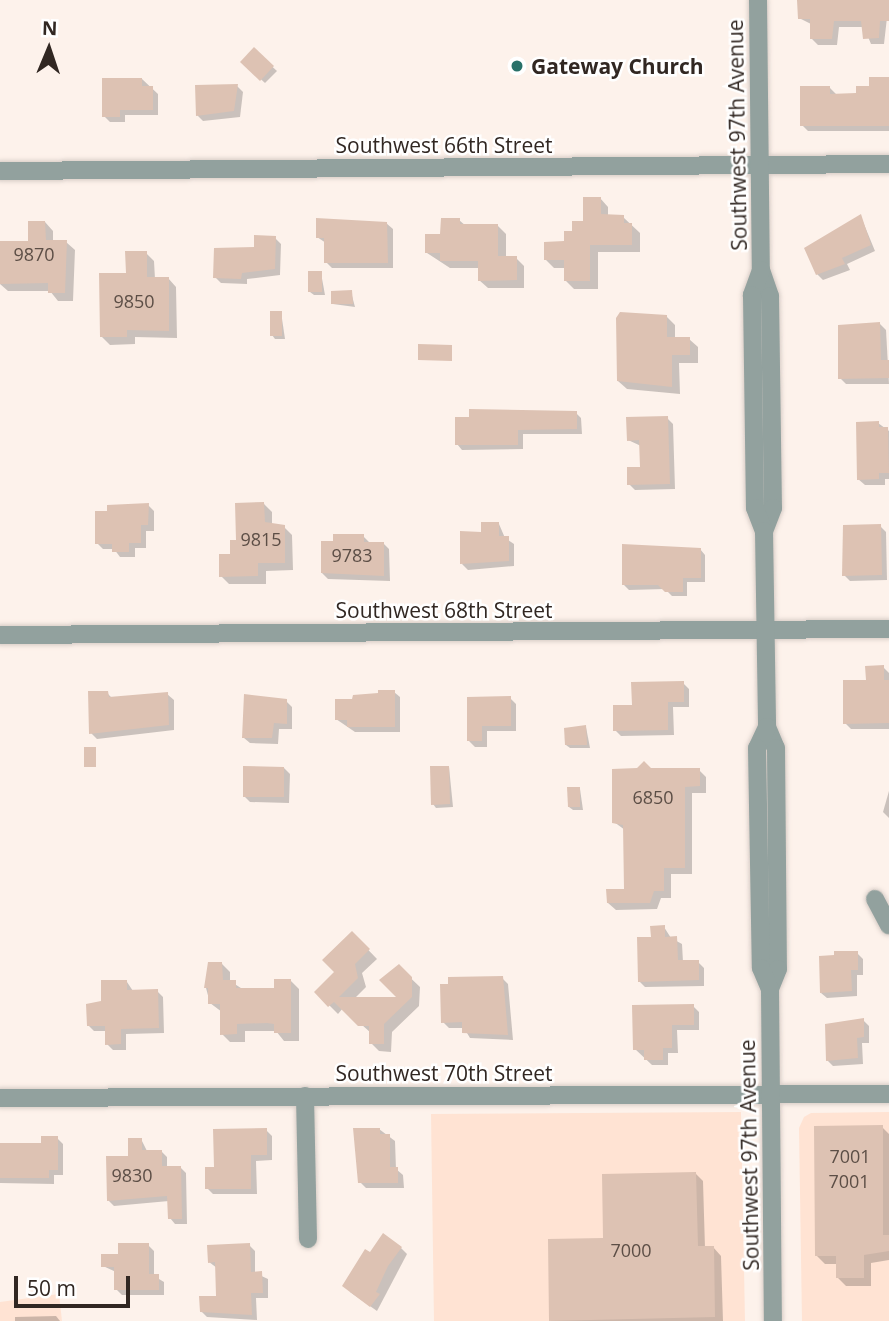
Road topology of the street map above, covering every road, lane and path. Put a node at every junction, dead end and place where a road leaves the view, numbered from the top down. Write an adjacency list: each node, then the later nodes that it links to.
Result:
1 (758, 0): 3 (street, Southwest 97th Avenue)
2 (889, 164): 3 (street, Southwest 66th Street)
3 (760, 165): 4 (street, Southwest 66th Street); 6 (street, Southwest 97th Avenue)
4 (0, 171)
5 (889, 629): 6 (street, Southwest 68th Street)
6 (766, 630): 7 (street, Southwest 68th Street); 11 (street, Southwest 97th Avenue)
7 (0, 635)
8 (875, 899): 9 (street)
9 (889, 925)
10 (889, 1094): 11 (street, Southwest 70th Street)
11 (772, 1095): 12 (street, Southwest 70th Street); 15 (street, Southwest 97th Avenue)
12 (305, 1096): 13 (street, Southwest 70th Street); 14 (street)
13 (0, 1098)
14 (307, 1239)
15 (774, 1321)

